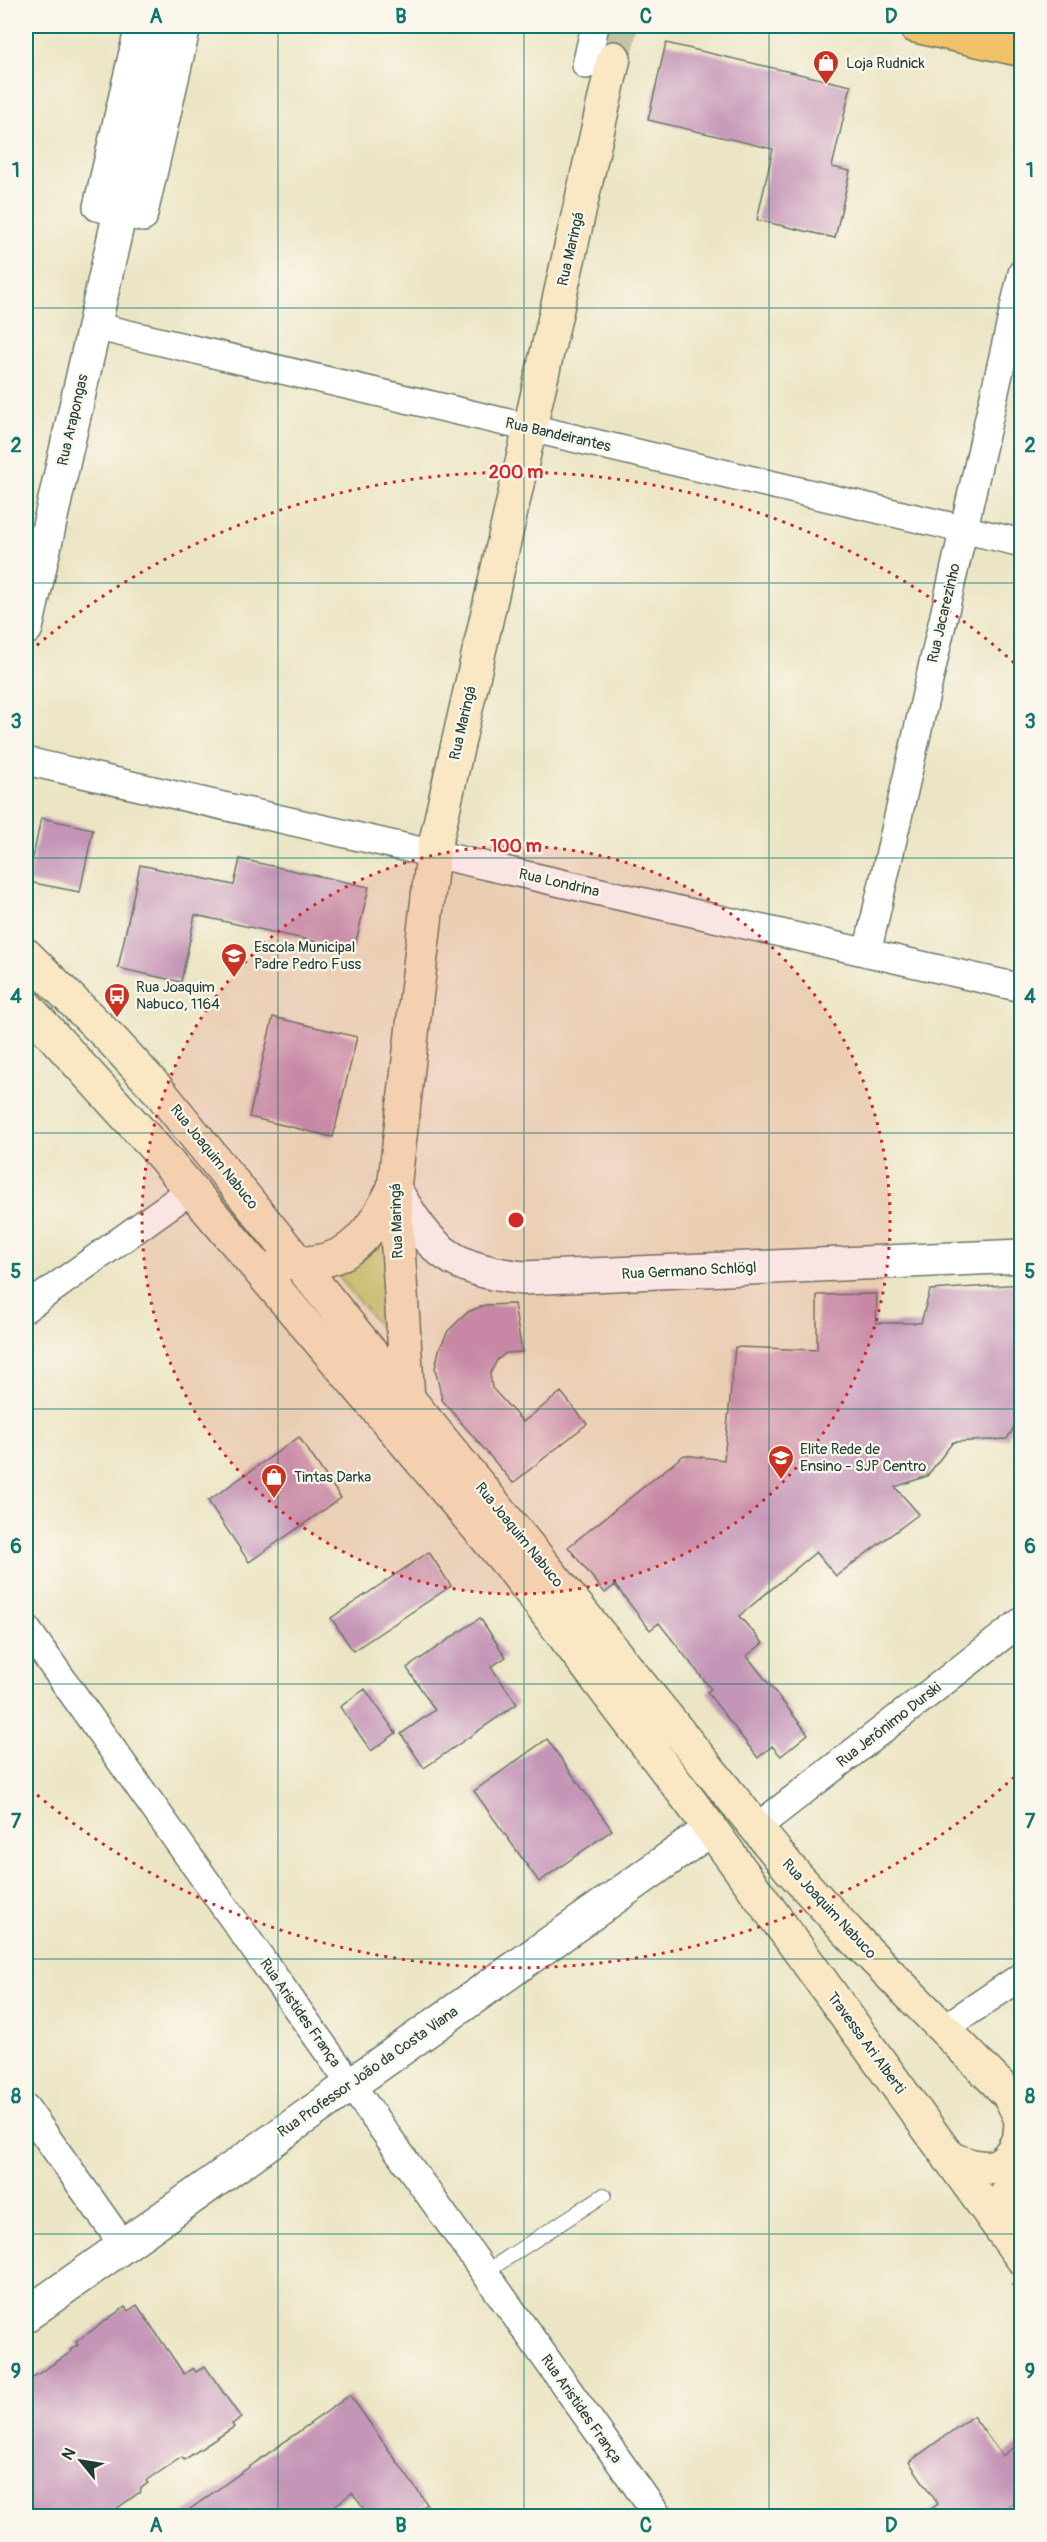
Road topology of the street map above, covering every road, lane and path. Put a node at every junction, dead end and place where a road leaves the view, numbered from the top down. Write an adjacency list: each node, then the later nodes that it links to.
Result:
1 (139, 26): 8 (street)
2 (162, 26): 8 (street, Rua Arapongas)
3 (187, 26): 8 (street)
4 (595, 26): 7 (street)
5 (915, 26): 6 (highway)
6 (1022, 50)
7 (600, 62): 11 (main road, Rua Maringá)
8 (119, 213): 10 (street, Rua Arapongas)
9 (1022, 273): 12 (street, Rua Jacarezinho)
10 (94, 326): 11 (street, Rua Bandeirantes); 14 (street, Rua Arapongas)
11 (530, 428): 12 (street, Rua Bandeirantes); 16 (main road, Rua Maringá)
12 (963, 530): 13 (street, Rua Bandeirantes); 17 (street, Rua Jacarezinho)
13 (1022, 543)
14 (26, 628)
15 (26, 761): 16 (street, Rua Londrina)
16 (433, 854): 17 (street, Rua Londrina); 21 (main road, Rua Maringá)
17 (867, 953): 19 (street, Rua Londrina)
18 (26, 955): 25 (main road, Rua Joaquim Nabuco)
19 (1022, 988)
20 (26, 1006): 22 (main road, Rua Joaquim Nabuco)
21 (394, 1188): 24 (street, Rua Germano Schlögl); 25 (main road); 27 (main road, Rua Maringá)
22 (191, 1190): 23 (main road, Rua Joaquim Nabuco); 26 (street)
23 (238, 1245): 25 (main road); 31 (main road, Rua Joaquim Nabuco)
24 (1022, 1256)
25 (301, 1264): 27 (main road, Rua Joaquim Nabuco)
26 (26, 1308)
27 (408, 1399): 30 (main road, Rua Joaquim Nabuco)
28 (1022, 1621): 30 (street, Rua Jerônimo Durski)
29 (26, 1628): 34 (street, Rua Aristides França)
30 (756, 1828): 33 (main road, Rua Joaquim Nabuco)
31 (711, 1829): 34 (street, Rua Professor João da Costa Viana); 37 (main road, Travessa Ari Alberti)
32 (1022, 1976): 33 (street)
33 (944, 2029): 35 (main road, Rua Joaquim Nabuco)
34 (350, 2084): 40 (street, Rua Professor João da Costa Viana); 42 (street, Rua Aristides França)
35 (1016, 2102): 37 (main road)
36 (26, 2108): 40 (street)
37 (949, 2158): 41 (main road, Travessa Ari Alberti)
38 (1022, 2178): 41 (main road)
39 (604, 2195): 42 (lane)
40 (123, 2245): 43 (street, Rua Professor João da Costa Viana)
41 (1014, 2248)
42 (484, 2273): 44 (street, Rua Aristides França)
43 (26, 2314)
44 (658, 2517)

